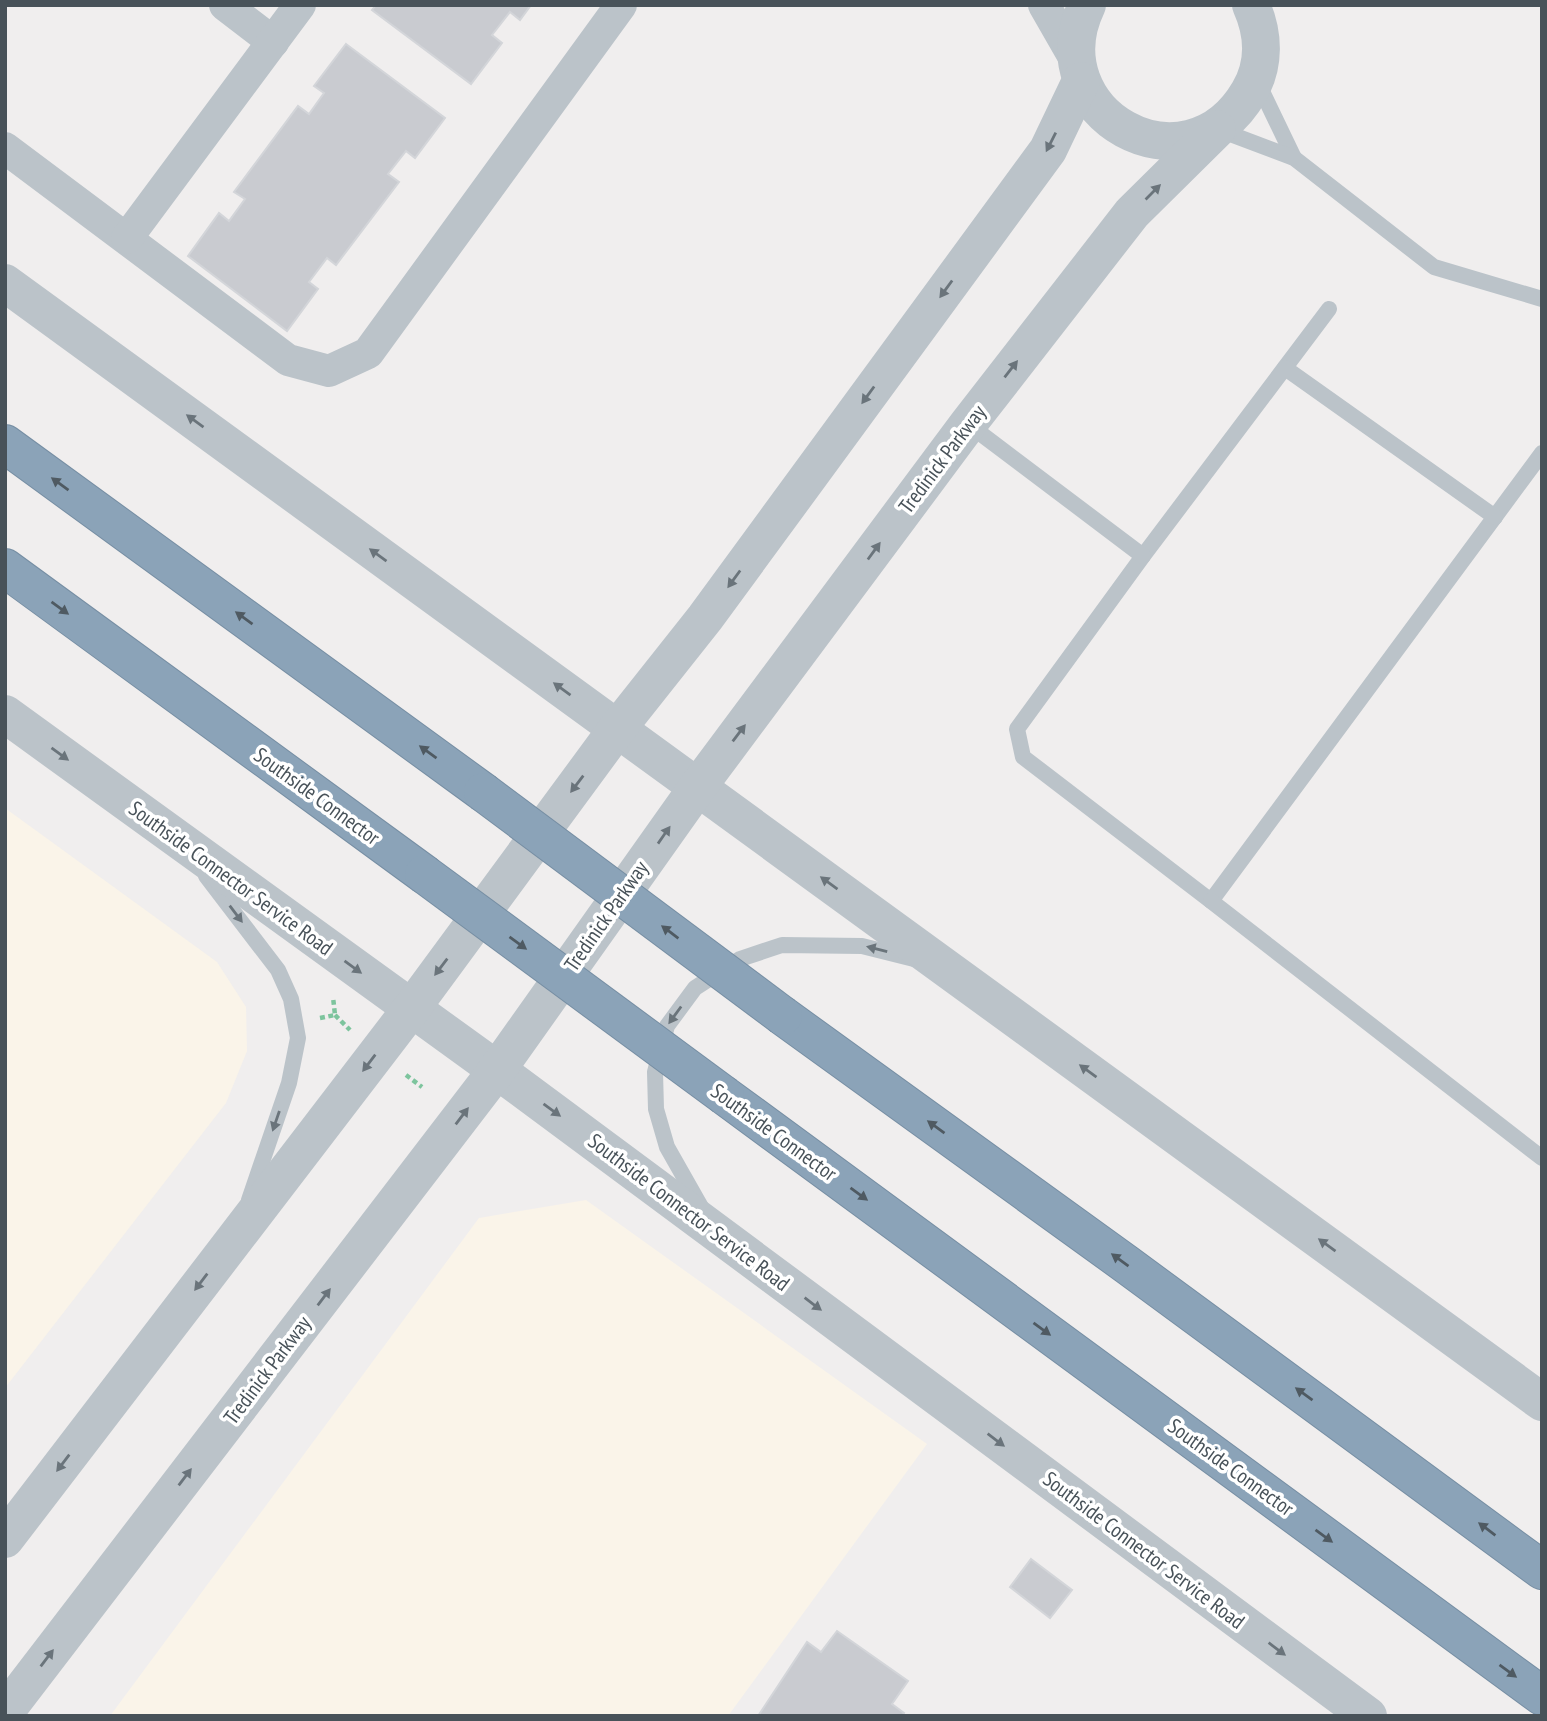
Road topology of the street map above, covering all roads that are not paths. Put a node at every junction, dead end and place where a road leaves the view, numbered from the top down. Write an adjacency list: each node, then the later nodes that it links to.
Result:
1 (225, 5): 7 (street)
2 (300, 5): 7 (street)
3 (621, 5): 13 (street)
4 (1044, 5): 8 (street)
5 (1087, 5): 8 (street)
6 (1252, 6): 9 (street)
7 (273, 42): 13 (street)
8 (1080, 73): 10 (street); 25 (street, one-way to 25)
9 (1256, 80): 10 (street, Tredinick Parkway); 12 (lane)
10 (1217, 129): 12 (lane); 18 (street, Tredinick Parkway, one-way to 10)
11 (5, 148): 13 (street)
12 (1294, 158): 15 (lane)
13 (127, 238)
14 (5, 283): 25 (street, one-way to 14)
15 (1542, 299)
16 (1329, 309): 17 (lane)
17 (1285, 368): 21 (lane); 22 (lane)
18 (968, 424): 22 (lane); 26 (street, Tredinick Parkway, one-way to 18)
19 (5, 443): 37 (highway, one-way to 19, bridge)
20 (1542, 453): 21 (lane)
21 (1495, 517): 28 (lane)
22 (1143, 556): 28 (lane)
23 (5, 568): 38 (highway, Southside Connector, one-way to 38, bridge)
24 (5, 714): 27 (street, Southside Connector Service Road, one-way to 27)
25 (617, 729): 26 (street); 30 (street, one-way to 30)
26 (697, 788): 29 (street, one-way to 26); 31 (street, Tredinick Parkway, one-way to 26)
27 (179, 840): 30 (street, Southside Connector Service Road, one-way to 30); 34 (lane, one-way to 34)
28 (1211, 901): 32 (lane)
29 (943, 966): 33 (lane, one-way to 33); 35 (street, one-way to 29)
30 (411, 1009): 31 (street, Southside Connector Service Road); 34 (street, one-way to 34)
31 (497, 1070): 33 (street, Southside Connector Service Road, one-way to 33); 39 (street, Tredinick Parkway, one-way to 31)
32 (1542, 1157)
33 (715, 1231): 40 (street, Southside Connector Service Road, one-way to 40)
34 (238, 1234): 36 (street, one-way to 36)
35 (1542, 1402)
36 (5, 1539)
37 (1542, 1570)
38 (1542, 1696)
39 (5, 1712)
40 (1368, 1716)

